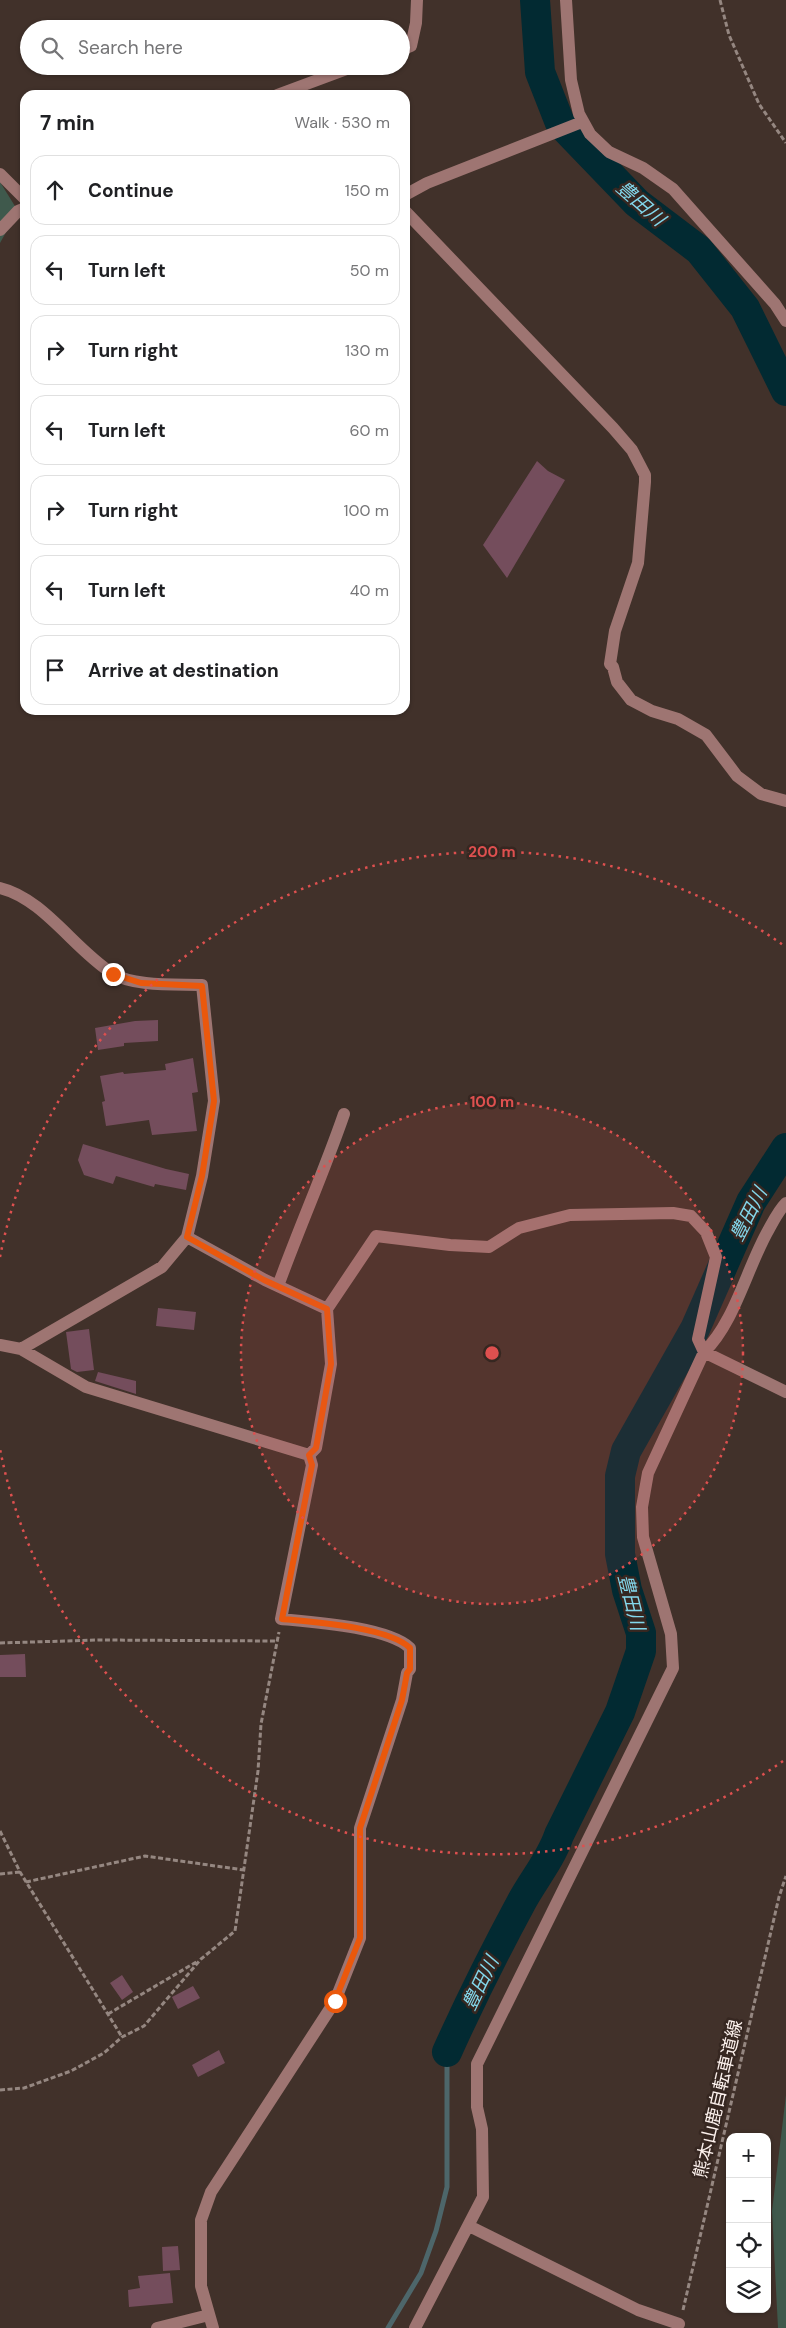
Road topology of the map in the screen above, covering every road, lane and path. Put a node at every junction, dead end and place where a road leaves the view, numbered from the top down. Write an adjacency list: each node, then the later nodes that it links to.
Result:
1 (417, 0): 4 (street)
2 (566, 0): 7 (street)
3 (720, 0): 8 (path)
4 (410, 46)
5 (331, 75): 6 (street)
6 (290, 90)
7 (582, 122): 10 (street); 15 (street)
8 (786, 143)
9 (0, 174): 11 (street)
10 (410, 192)
11 (20, 194)
12 (20, 210): 14 (street)
13 (410, 216): 16 (street)
14 (0, 230)
15 (786, 321)
16 (786, 801)
17 (0, 888): 20 (street)
18 (344, 1114): 21 (street)
19 (786, 1203): 25 (street)
20 (187, 1237): 21 (street); 24 (street)
21 (278, 1286): 22 (street)
22 (327, 1309): 25 (street); 27 (street)
23 (0, 1345): 24 (street)
24 (21, 1349): 27 (street)
25 (704, 1352): 26 (street); 39 (street)
26 (786, 1392)
27 (309, 1455): 40 (street)
28 (0, 1643): 30 (path)
29 (0, 1832): 31 (path)
30 (244, 1870): 34 (path); 35 (path)
31 (20, 1872): 32 (path); 34 (path)
32 (0, 1874)
33 (786, 1876): 41 (path, 熊本山鹿自転車道線)
34 (26, 1882): 36 (path)
35 (202, 1959): 36 (path); 37 (path)
36 (108, 2014): 37 (path)
37 (122, 2037): 38 (path)
38 (0, 2090)
39 (469, 2226): 41 (street); 44 (street)
40 (209, 2315): 42 (street); 43 (street)
41 (680, 2324)
42 (157, 2328)
43 (212, 2328)
44 (415, 2328)

